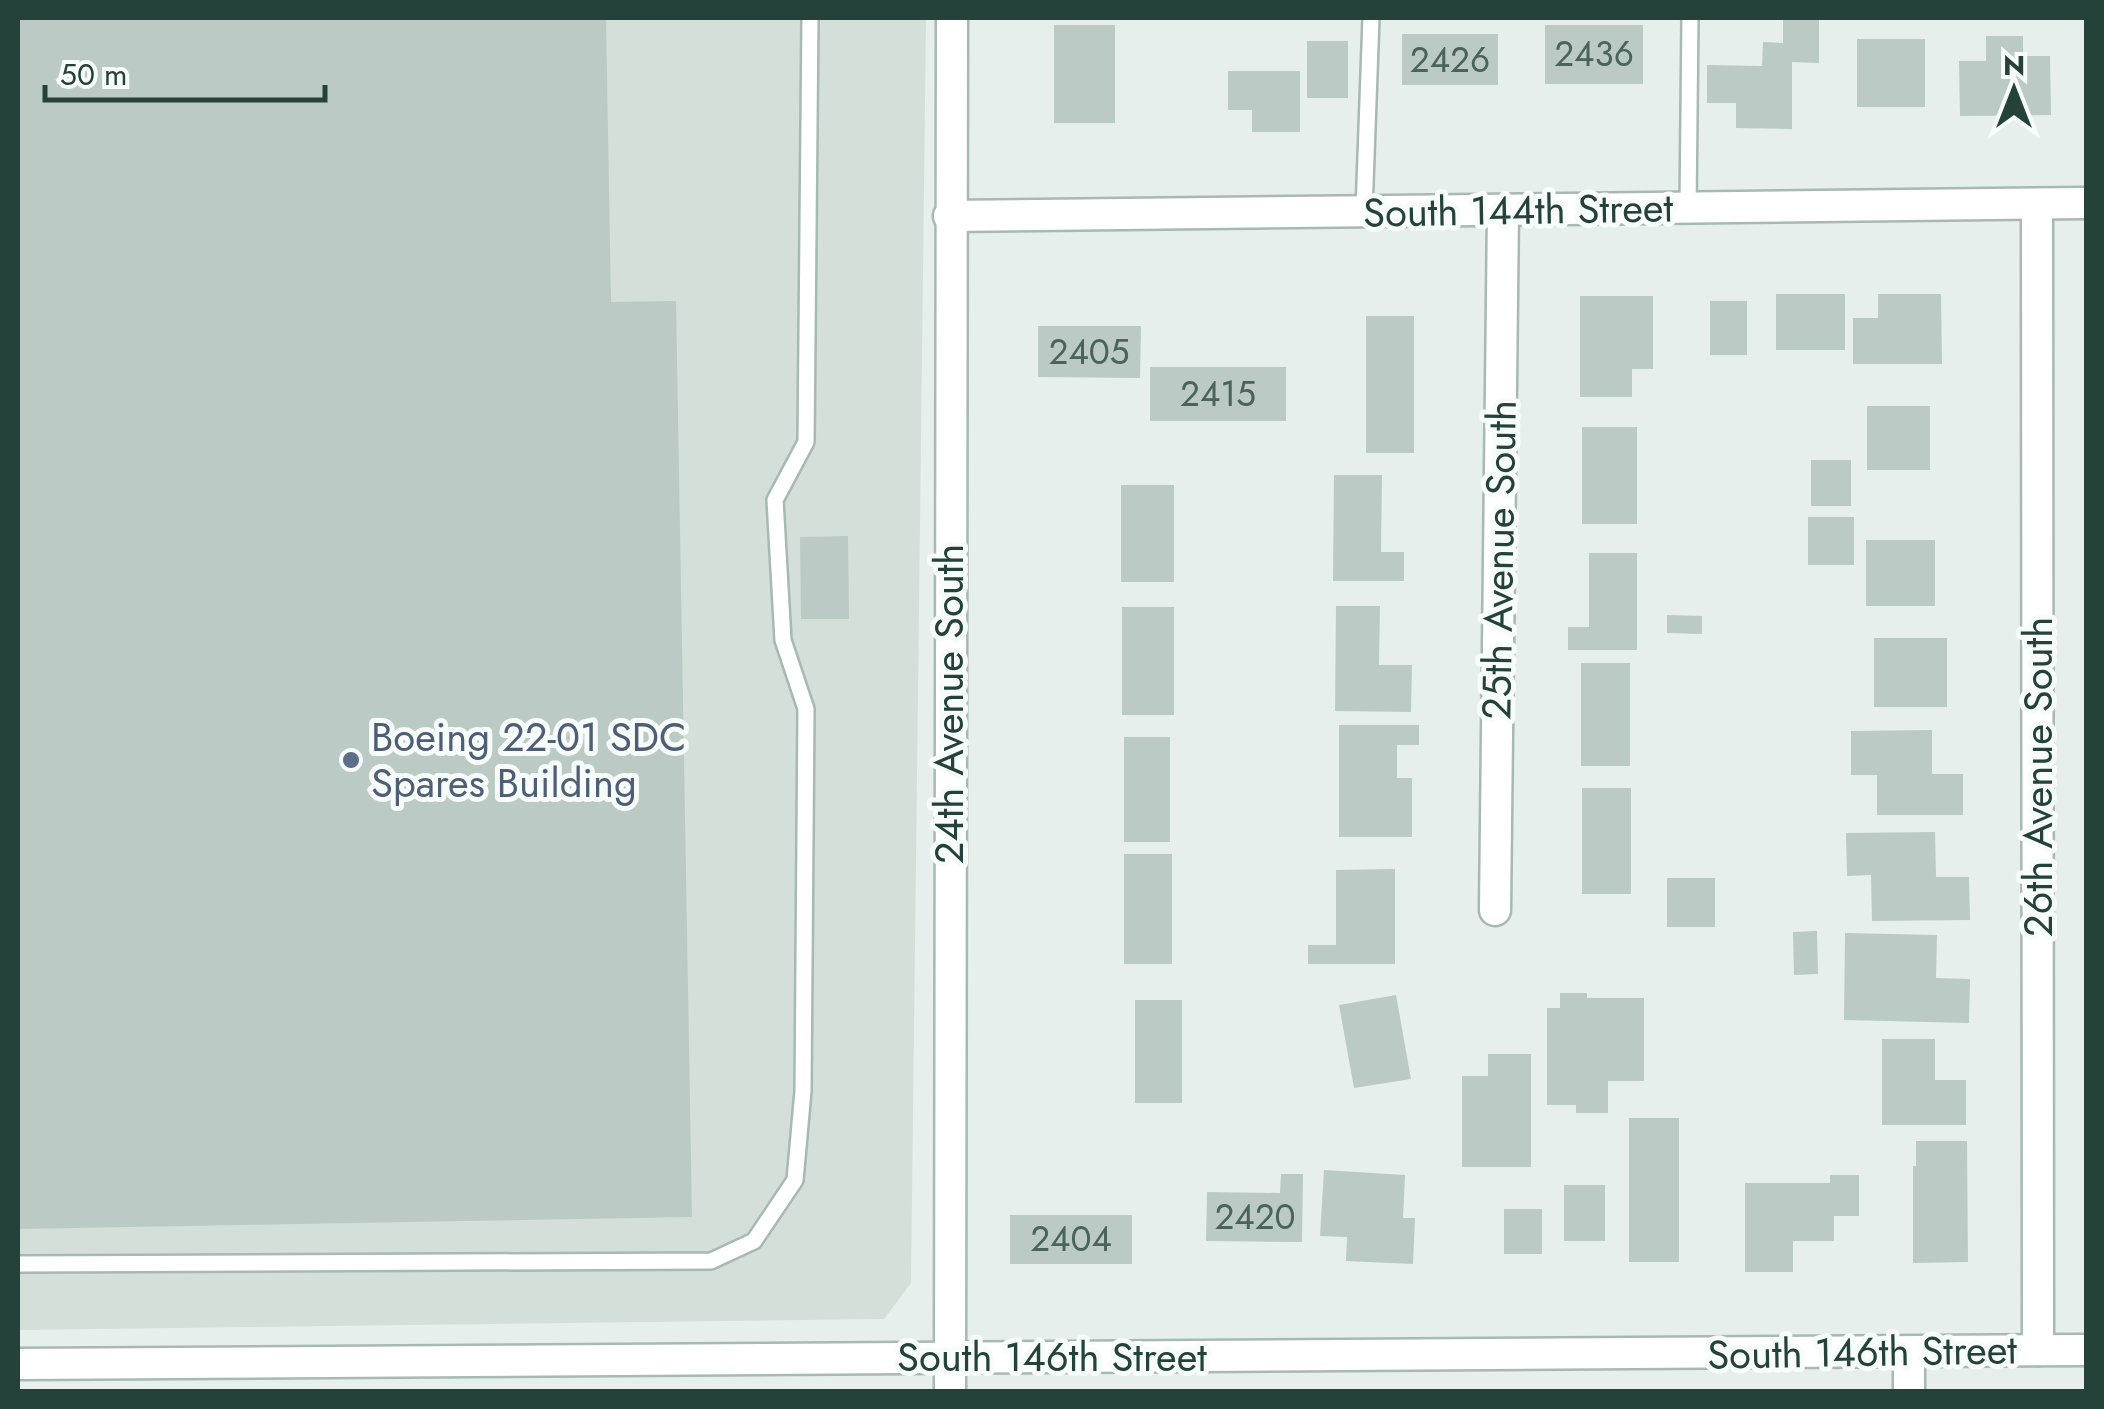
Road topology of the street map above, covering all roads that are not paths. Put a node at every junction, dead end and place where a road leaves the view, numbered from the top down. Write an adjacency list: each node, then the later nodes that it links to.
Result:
1 (810, 18): 12 (lane)
2 (952, 18): 10 (street, 24th Avenue South)
3 (1371, 18): 9 (lane)
4 (1690, 18): 7 (lane)
5 (2086, 203): 6 (street, South 144th Street)
6 (2037, 204): 7 (street, South 144th Street); 13 (street, 26th Avenue South)
7 (1688, 208): 8 (street, South 144th Street)
8 (1503, 210): 9 (street, South 144th Street); 11 (street, 25th Avenue South)
9 (1364, 212): 10 (street, South 144th Street)
10 (950, 216): 16 (street, 24th Avenue South)
11 (1495, 910)
12 (18, 1264)
13 (2038, 1350): 14 (street, South 146th Street); 15 (street, South 146th Street)
14 (2086, 1350)
15 (1908, 1353): 16 (street, South 146th Street); 19 (street)
16 (950, 1357): 17 (street, South 146th Street); 18 (street, 24th Avenue South)
17 (18, 1364)
18 (950, 1392)
19 (1909, 1392)

